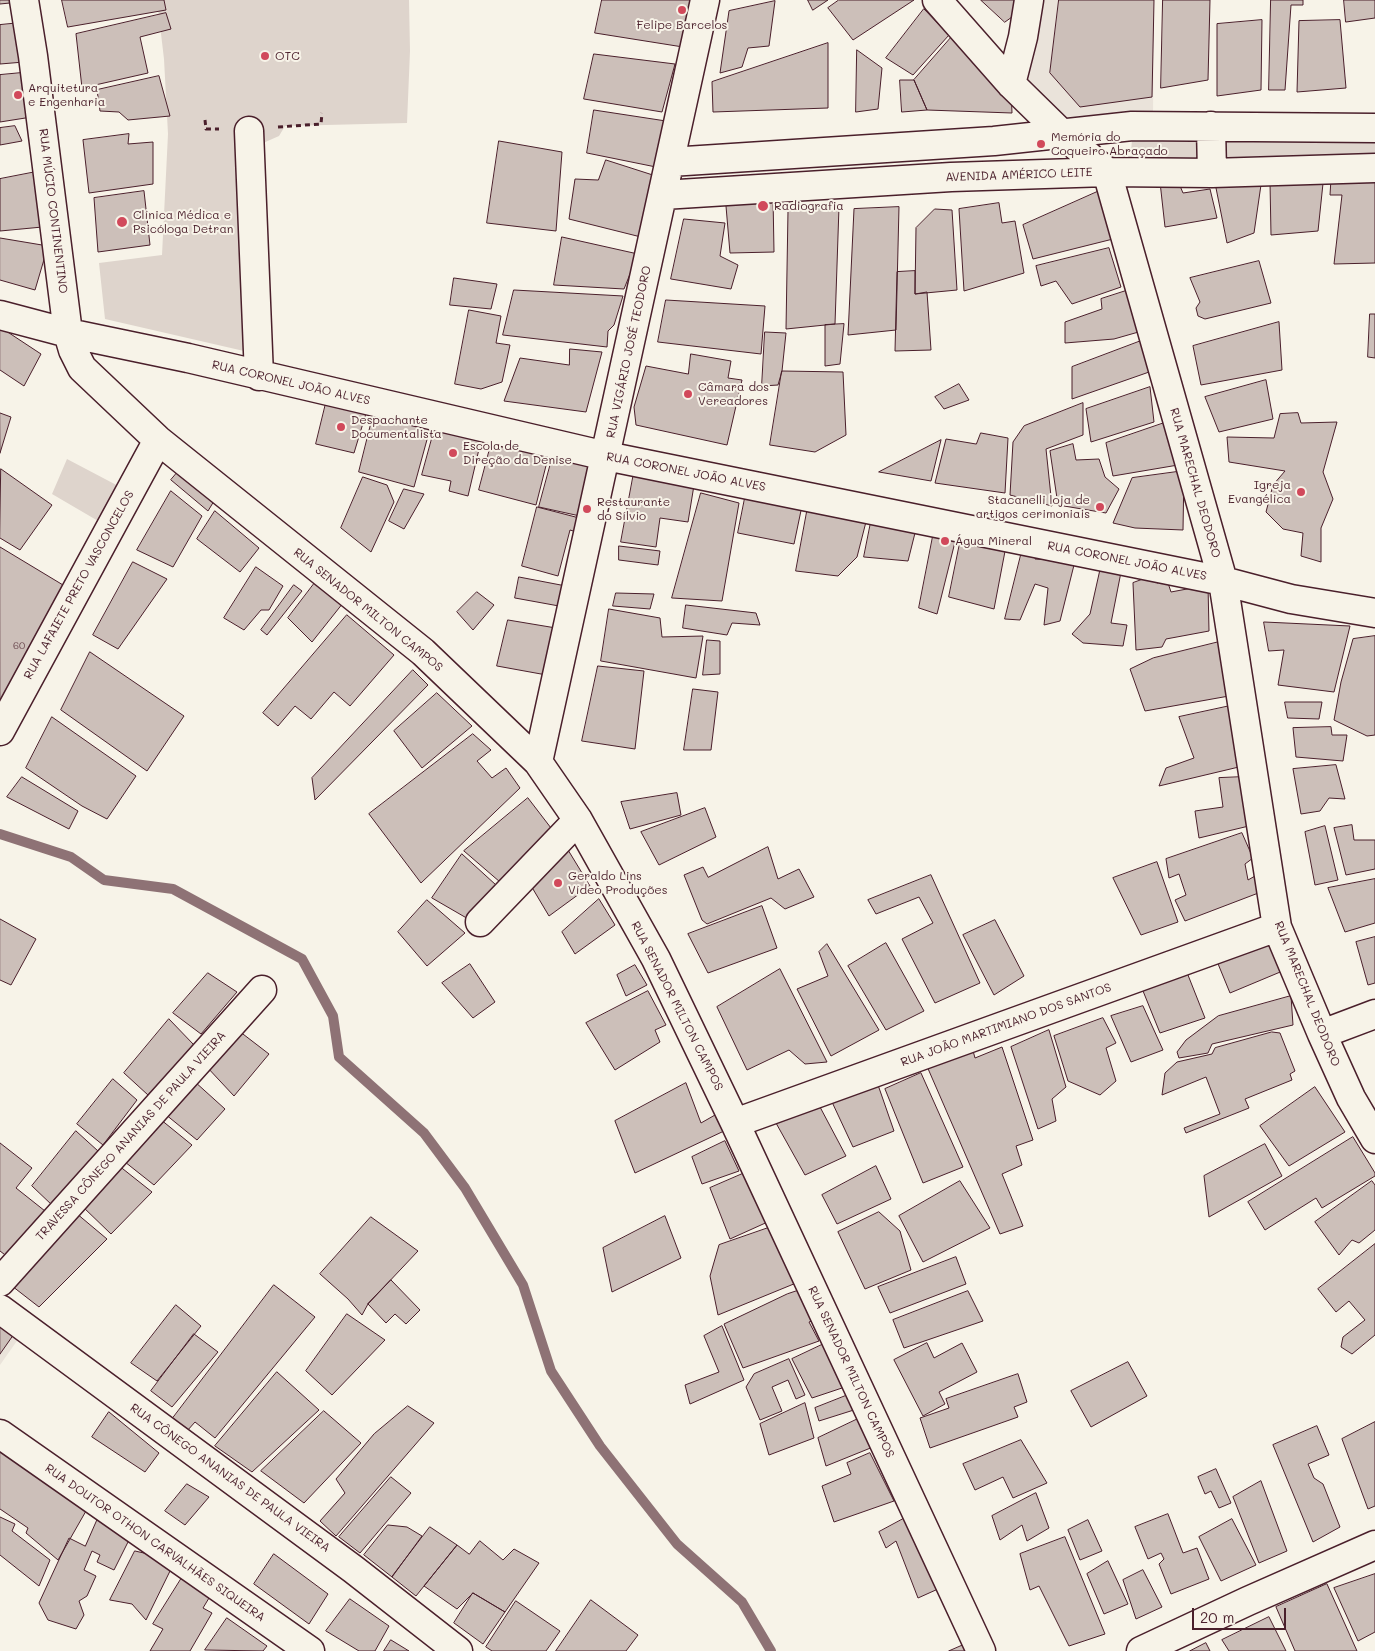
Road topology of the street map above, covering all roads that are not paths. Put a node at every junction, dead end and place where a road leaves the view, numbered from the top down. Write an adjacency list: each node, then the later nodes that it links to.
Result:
1 (24, 0): 28 (street, RUA MÚCIO CONTINENTINO)
2 (705, 0): 16 (street, RUA VIGÁRIO JOSÉ TEODORO)
3 (937, 0): 5 (street)
4 (1029, 0): 5 (street)
5 (1011, 84): 10 (street)
6 (1211, 126): 7 (street); 10 (street); 20 (street)
7 (1297, 128): 8 (street); 18 (street)
8 (1367, 129): 17 (street)
9 (249, 131): 29 (street)
10 (1061, 133): 11 (street); 19 (street)
11 (994, 141): 12 (street); 21 (street)
12 (946, 145): 13 (street); 22 (street)
13 (888, 148): 14 (street); 23 (street)
14 (828, 151): 15 (street); 24 (street)
15 (756, 156): 16 (street); 25 (street)
16 (670, 162): 26 (street, RUA VIGÁRIO JOSÉ TEODORO)
17 (1368, 169): 18 (street, AVENIDA AMÉRICO LEITE)
18 (1299, 171): 20 (street, AVENIDA AMÉRICO LEITE)
19 (1107, 172): 20 (street, AVENIDA AMÉRICO LEITE); 21 (street, AVENIDA AMÉRICO LEITE); 32 (street, RUA MARECHAL DEODORO)
20 (1212, 173)
21 (1001, 175): 22 (street, AVENIDA AMÉRICO LEITE)
22 (951, 177): 23 (street, AVENIDA AMÉRICO LEITE)
23 (895, 180): 24 (street, AVENIDA AMÉRICO LEITE)
24 (833, 184): 25 (street, AVENIDA AMÉRICO LEITE)
25 (760, 189): 26 (street, AVENIDA AMÉRICO LEITE)
26 (663, 195): 31 (street, RUA VIGÁRIO JOSÉ TEODORO)
27 (0, 315): 28 (street, RUA CORONEL JOÃO ALVES)
28 (68, 333): 29 (street, RUA CORONEL JOÃO ALVES); 30 (street, RUA SENADOR MILTON CAMPOS)
29 (259, 376): 31 (street, RUA CORONEL JOÃO ALVES)
30 (158, 440): 34 (street, RUA LAFAIETE PRETO VASCONCELOS); 35 (street, RUA SENADOR MILTON CAMPOS)
31 (606, 456): 32 (street, RUA CORONEL JOÃO ALVES); 35 (street, RUA VIGÁRIO JOSÉ TEODORO)
32 (1223, 581): 33 (street, RUA CORONEL JOÃO ALVES); 38 (street, RUA MARECHAL DEODORO)
33 (1375, 613)
34 (0, 731)
35 (538, 762): 36 (street, RUA SENADOR MILTON CAMPOS)
36 (578, 820): 37 (street); 42 (street, RUA SENADOR MILTON CAMPOS)
37 (480, 922)
38 (1278, 927): 41 (street, RUA MARECHAL DEODORO); 42 (street, RUA JOÃO MARTIMIANO DOS SANTOS)
39 (262, 990): 44 (street, TRAVESSA CÔNEGO ANANIAS DE PAULA VIEIRA)
40 (1375, 1014): 41 (street)
41 (1322, 1034): 43 (street, RUA MARECHAL DEODORO)
42 (735, 1123): 50 (street, RUA SENADOR MILTON CAMPOS)
43 (1375, 1139)
44 (0, 1282)
45 (0, 1309): 49 (street, RUA CÔNEGO ANANIAS DE PAULA VIEIRA)
46 (0, 1434): 48 (street, RUA DOUTOR OTHON CARVALHÃES SIQUEIRA)
47 (1375, 1545): 51 (street)
48 (310, 1651)
49 (458, 1651)
50 (981, 1651)
51 (1141, 1651)

